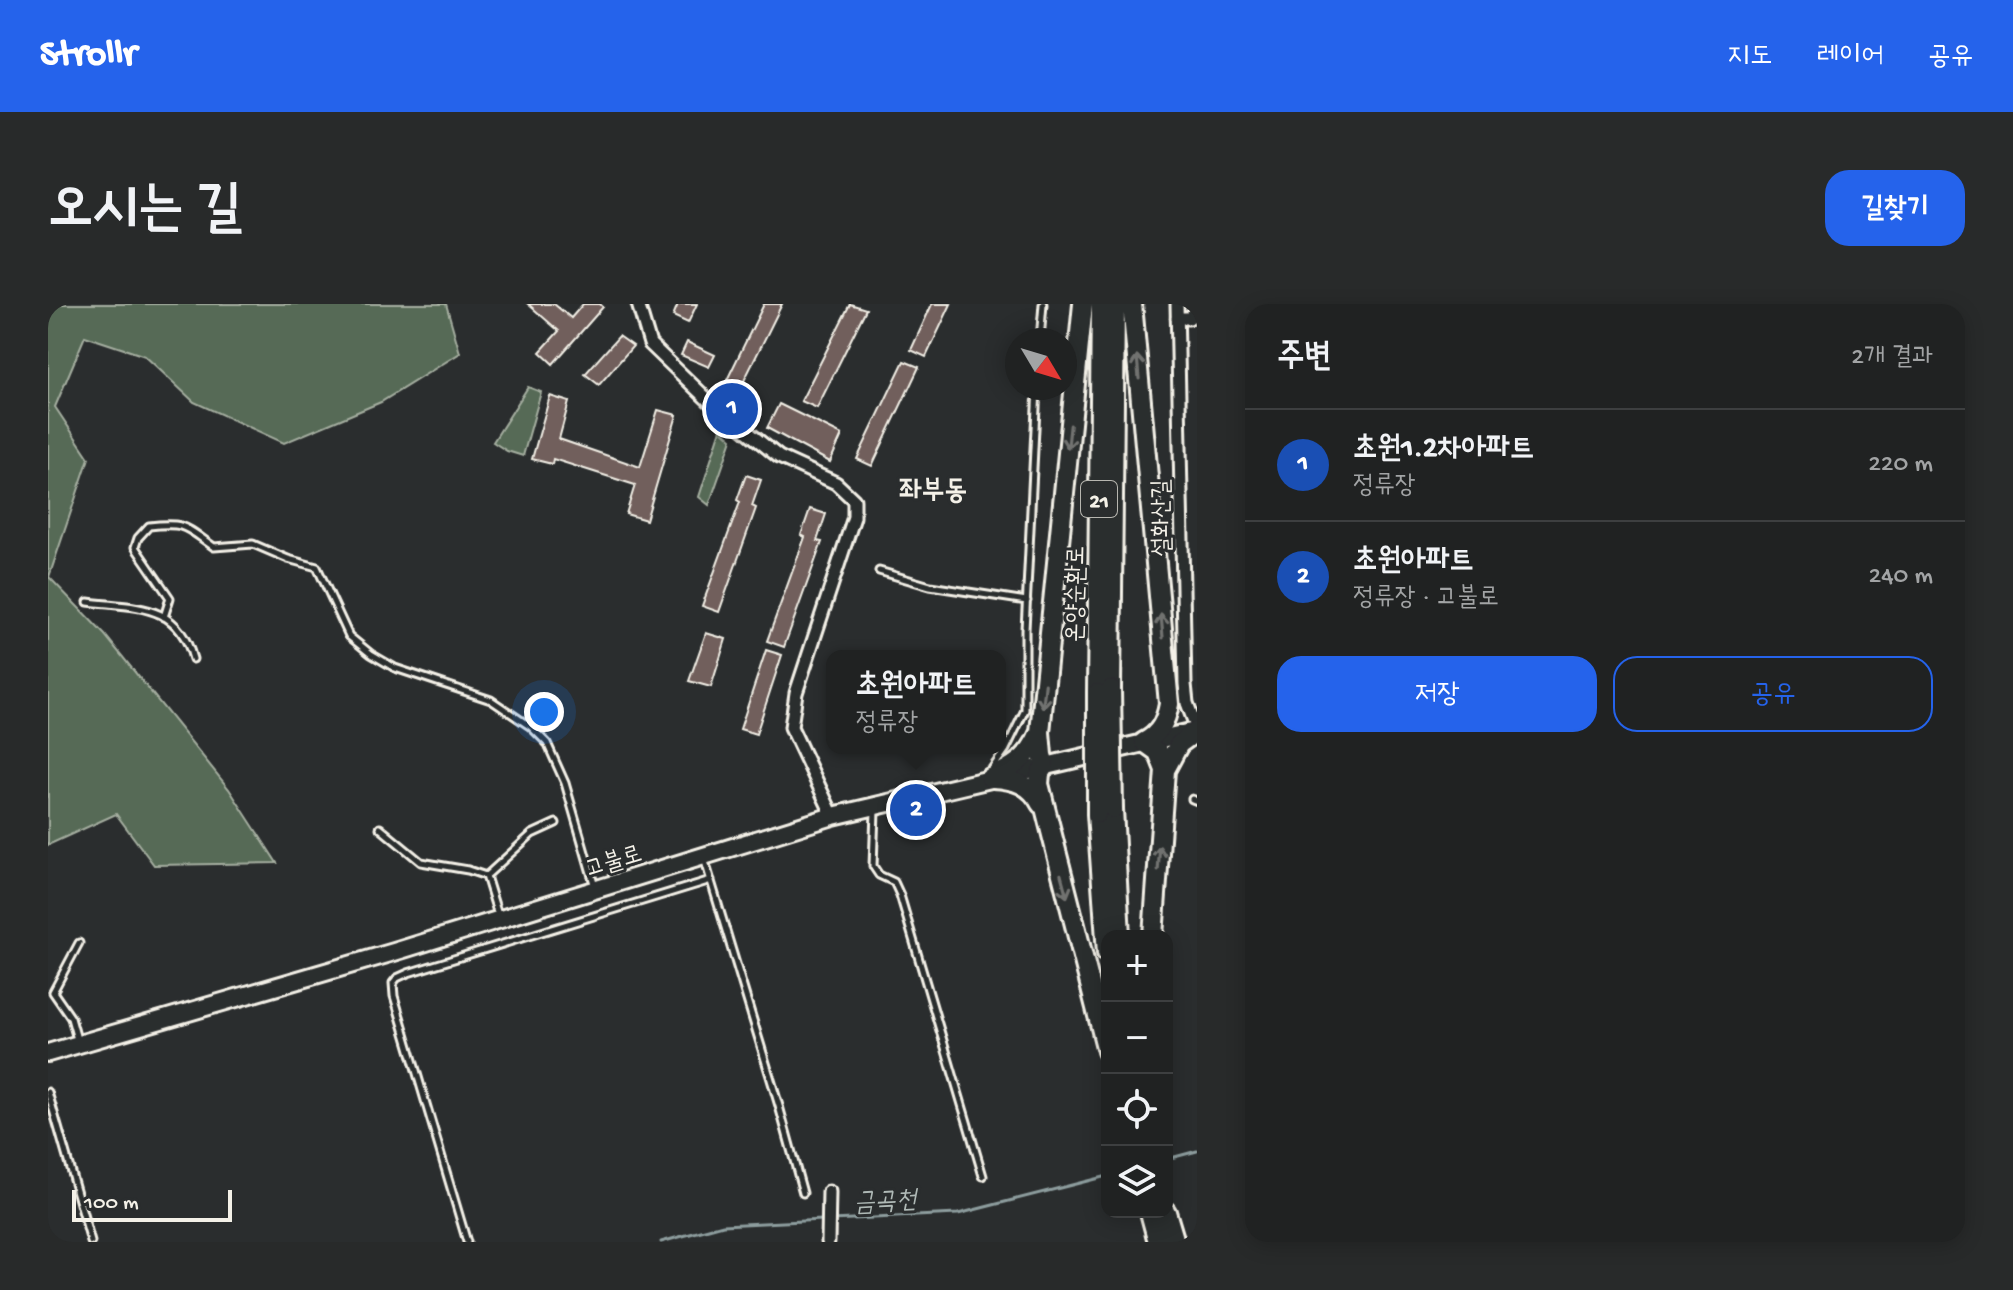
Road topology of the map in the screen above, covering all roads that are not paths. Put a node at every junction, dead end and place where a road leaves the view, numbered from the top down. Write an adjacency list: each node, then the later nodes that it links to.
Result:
1 (638, 304): 30 (street)
2 (1043, 304): 10 (lane)
3 (1083, 304): 20 (highway, one-way to 20)
4 (1101, 304): 17 (highway, 온양순환로 / 21)
5 (1115, 304): 17 (highway, 온양순환로 / 21)
6 (1132, 304): 18 (highway, one-way to 6)
7 (1177, 304): 9 (street, 설화산길)
8 (1197, 310): 9 (street)
9 (1177, 318): 19 (street, 설화산길)
10 (1041, 328)
11 (1036, 400): 13 (lane)
12 (879, 571): 13 (lane)
13 (1027, 601): 22 (lane)
14 (88, 602): 15 (lane)
15 (164, 617): 16 (lane); 36 (lane)
16 (193, 659)
17 (1104, 691): 29 (highway, 21, bridge)
18 (1169, 704): 19 (highway); 21 (highway)
19 (1196, 724): 21 (main road, 고불로); 25 (highway)
20 (1040, 732): 24 (highway); 26 (highway)
21 (1144, 742): 24 (main road, 고불로); 25 (highway)
22 (1006, 749)
23 (1003, 754): 26 (lane)
24 (1045, 765): 26 (main road, 고불로); 28 (highway)
25 (1165, 770): 40 (highway, one-way to 25)
26 (987, 779): 27 (main road, 고불로); 28 (highway)
27 (875, 806): 30 (main road, 고불로); 46 (lane)
28 (1044, 810): 42 (highway, one-way to 42)
29 (1105, 811): 38 (highway, 21); 39 (highway, 21)
30 (833, 816): 33 (main road, 고불로)
31 (556, 823): 34 (lane)
32 (380, 828): 34 (lane)
33 (703, 857): 35 (lane); 36 (main road, 고불로)
34 (486, 876): 37 (lane)
35 (711, 880): 48 (lane); 52 (lane)
36 (596, 890): 37 (main road, 고불로)
37 (500, 920): 43 (main road, 고불로)
38 (1107, 930)
39 (1119, 930)
40 (1153, 930)
41 (79, 943): 43 (lane)
42 (1101, 1028)
43 (79, 1044): 44 (main road, 고불로)
44 (48, 1053)
45 (48, 1092): 51 (lane)
46 (983, 1176)
47 (829, 1192): 53 (street)
48 (803, 1193)
49 (1152, 1218): 54 (highway)
50 (1168, 1218): 55 (highway)
51 (91, 1242)
52 (467, 1242)
53 (828, 1242)
54 (1158, 1242)
55 (1175, 1242)

